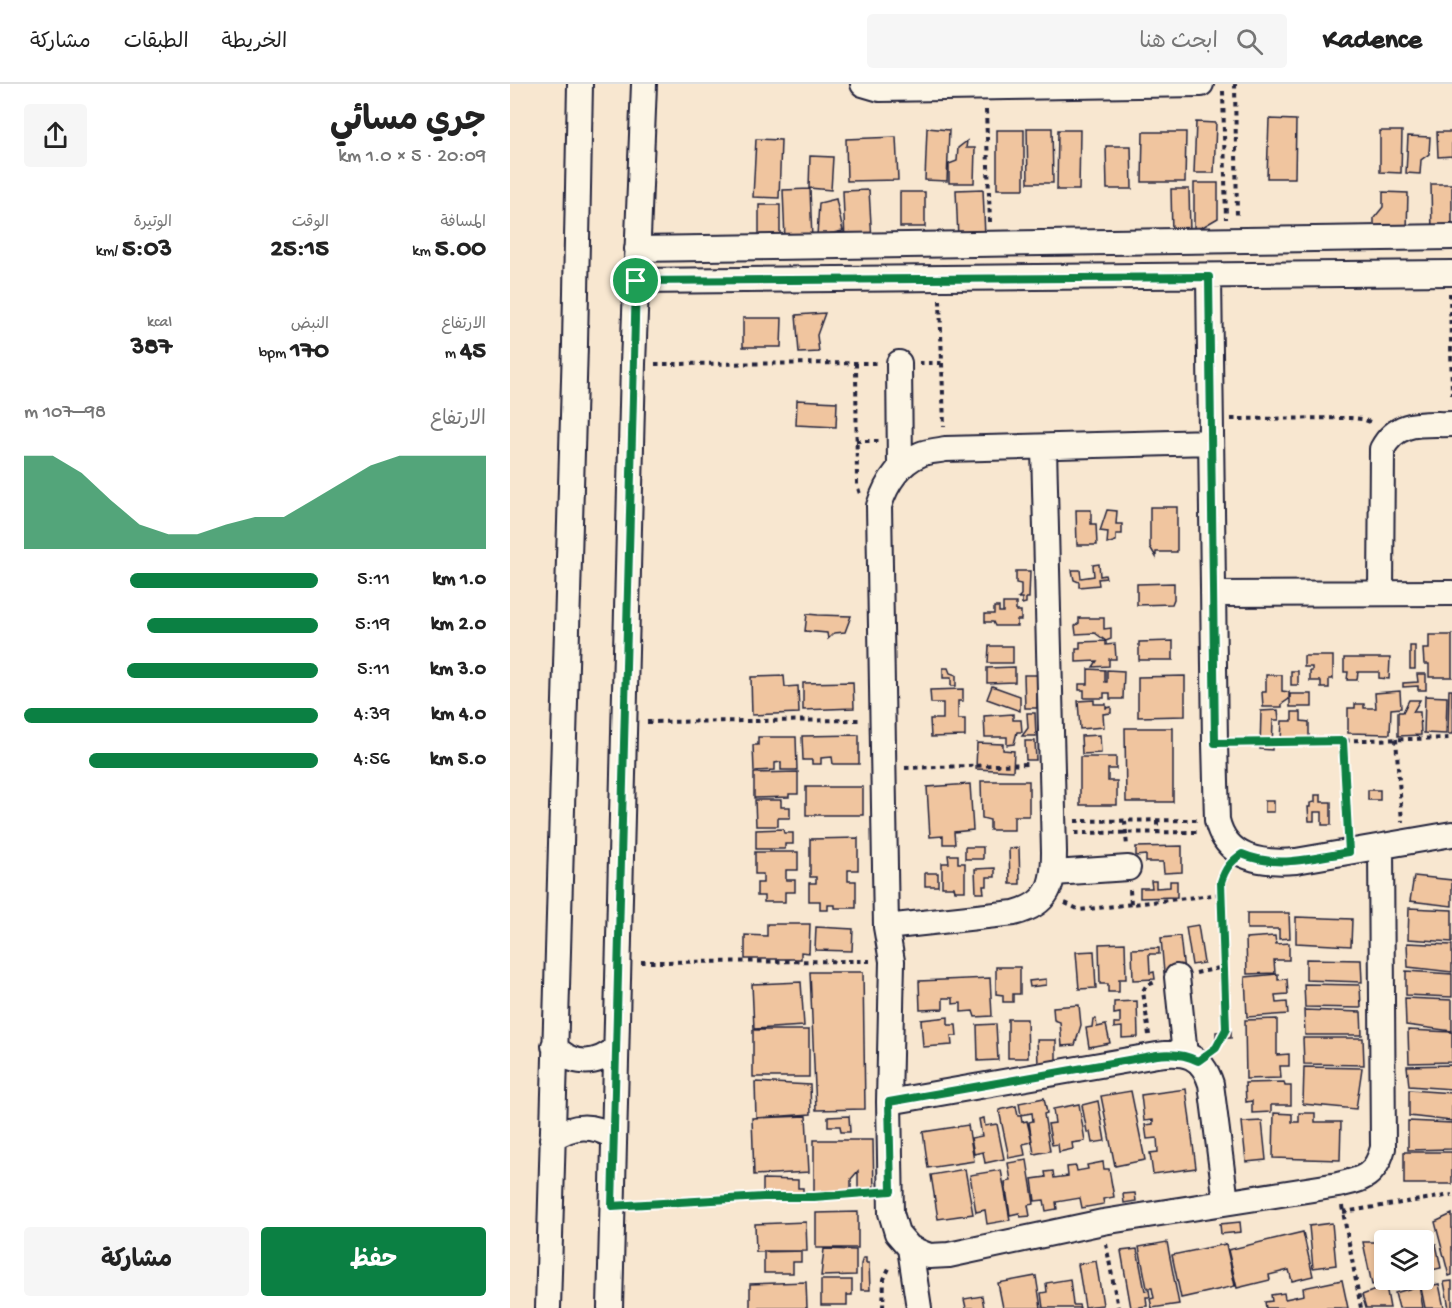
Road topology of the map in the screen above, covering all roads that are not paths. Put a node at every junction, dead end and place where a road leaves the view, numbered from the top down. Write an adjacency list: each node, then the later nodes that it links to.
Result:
1 (580, 84): 26 (street)
2 (644, 84): 8 (street)
3 (863, 84): 6 (street)
4 (1164, 84): 5 (street); 6 (street)
5 (1201, 84)
6 (1001, 86)
7 (1452, 237): 8 (street)
8 (637, 249): 11 (street)
9 (1451, 273): 10 (street)
10 (1209, 277): 11 (street); 14 (street)
11 (636, 281): 27 (street)
12 (899, 363): 16 (street)
13 (1452, 424): 17 (street)
14 (1211, 431): 15 (street); 19 (street)
15 (1044, 448): 16 (street); 23 (street)
16 (900, 468): 24 (street)
17 (1381, 593): 18 (street); 19 (street)
18 (1452, 593)
19 (1213, 594): 21 (street)
20 (1452, 834): 21 (street)
21 (1392, 845): 32 (street)
22 (1128, 868): 23 (street)
23 (1052, 880): 24 (street)
24 (886, 927): 29 (street)
25 (1177, 977): 28 (street)
26 (554, 1046): 27 (street); 31 (street)
27 (615, 1049): 30 (street)
28 (1192, 1058): 29 (street); 32 (street)
29 (889, 1102): 33 (street)
30 (614, 1137): 31 (street); 35 (street)
31 (552, 1139): 34 (street)
32 (1226, 1202): 33 (street)
33 (910, 1248): 36 (street)
34 (548, 1308)
35 (610, 1308)
36 (919, 1308)

